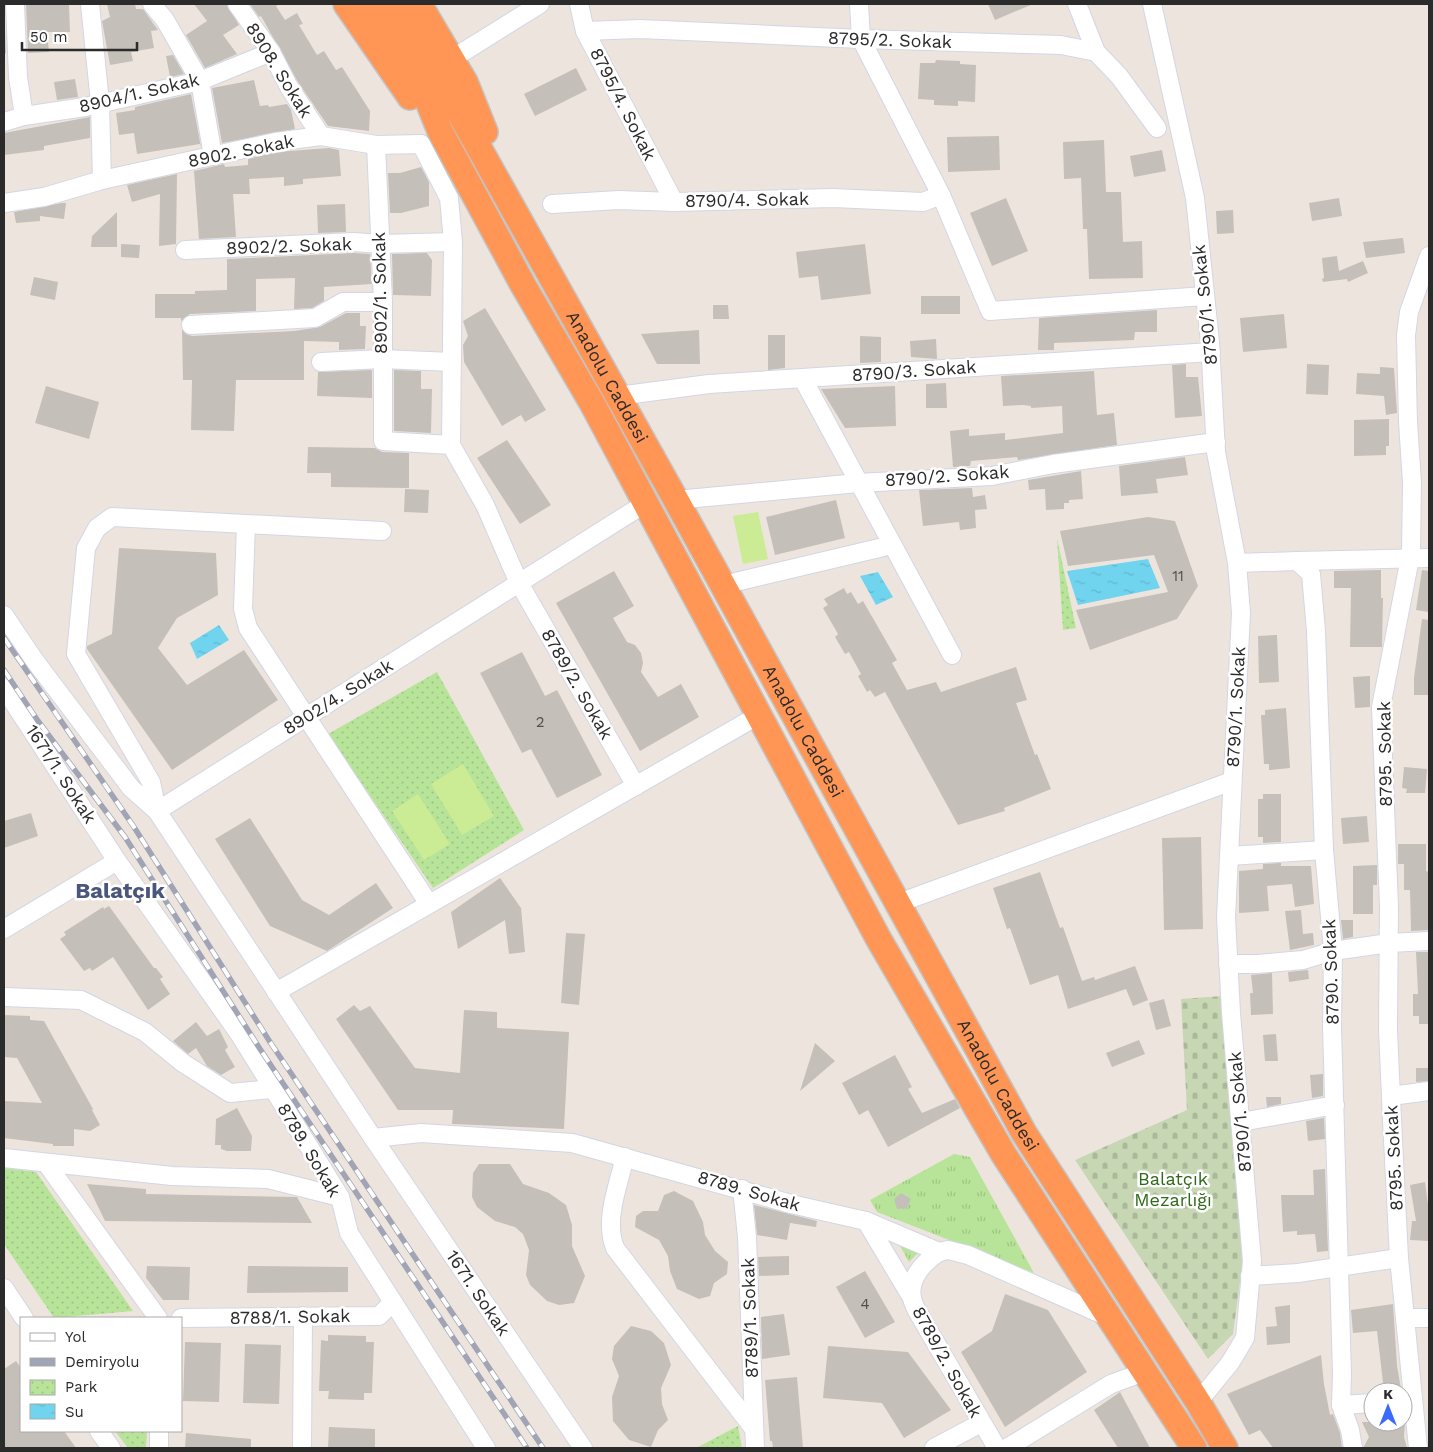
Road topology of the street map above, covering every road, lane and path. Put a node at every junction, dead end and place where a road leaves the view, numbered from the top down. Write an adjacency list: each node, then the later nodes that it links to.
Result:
1 (15, 4): 21 (street)
2 (90, 4): 20 (street)
3 (152, 4): 19 (street)
4 (237, 4): 16 (street, 8908. Sokak)
5 (346, 4): 24 (highway)
6 (372, 4): 24 (highway, Anadolu Caddesi)
7 (395, 4): 33 (highway, Anadolu Caddesi)
8 (419, 4): 18 (highway)
9 (540, 4): 18 (street)
10 (579, 4): 14 (street, 8795/4. Sokak)
11 (859, 4): 15 (street)
12 (1077, 4): 17 (street)
13 (1152, 4): 23 (street, 8790/1. Sokak)
14 (585, 31): 15 (street, 8795/2. Sokak); 30 (street, 8795/4. Sokak)
15 (861, 40): 17 (street, 8795/2. Sokak); 29 (street)
16 (271, 52): 19 (street, 8904/1. Sokak); 25 (street, 8908. Sokak)
17 (1096, 52): 23 (street)
18 (452, 59): 33 (highway)
19 (200, 81): 20 (street, 8904/1. Sokak); 27 (street)
20 (100, 102): 21 (street, 8904/1. Sokak); 28 (street)
21 (24, 116): 22 (street, 8904/1. Sokak)
22 (4, 122)
23 (1180, 129): 38 (street, 8790/1. Sokak)
24 (440, 131): 51 (highway, Anadolu Caddesi)
25 (322, 136): 26 (street, 8902. Sokak); 27 (street, 8902. Sokak)
26 (376, 145): 34 (street, 8902. Sokak); 35 (street, 8902/1. Sokak)
27 (213, 156): 28 (street, 8902. Sokak)
28 (102, 180): 31 (street, 8902. Sokak)
29 (941, 195): 30 (street, 8790/4. Sokak); 38 (street)
30 (674, 202): 32 (street, 8790/4. Sokak)
31 (4, 203)
32 (552, 204)
33 (530, 241): 46 (highway, Anadolu Caddesi)
34 (453, 242): 35 (street, 8902/2. Sokak); 44 (street)
35 (380, 244): 36 (street, 8902/2. Sokak); 39 (street, 8902/1. Sokak)
36 (185, 250)
37 (1429, 256): 56 (street, 8795. Sokak)
38 (1205, 296): 41 (street, 8790/1. Sokak)
39 (383, 302): 40 (street); 42 (street, 8902/1. Sokak)
40 (190, 325)
41 (1211, 352): 45 (street, 8790/3. Sokak); 47 (street, 8790/1. Sokak)
42 (382, 360): 43 (street); 44 (street); 48 (street, 8902/1. Sokak)
43 (322, 362)
44 (452, 362): 48 (street)
45 (802, 379): 46 (street, 8790/3. Sokak); 49 (street)
46 (618, 396): 50 (highway, Anadolu Caddesi)
47 (1216, 442): 49 (street, 8790/2. Sokak); 58 (street, 8790/1. Sokak)
48 (451, 445): 59 (street)
49 (858, 483): 50 (street, 8790/2. Sokak); 54 (street)
50 (676, 500): 60 (highway, Anadolu Caddesi)
51 (646, 503): 59 (street, 8902/4. Sokak); 64 (highway, Anadolu Caddesi)
52 (246, 524): 53 (street); 65 (street); 68 (street)
53 (382, 531)
54 (892, 545): 60 (street); 62 (street)
55 (1429, 558): 56 (street)
56 (1410, 559): 57 (street); 76 (street, 8795. Sokak)
57 (1297, 560): 58 (street); 69 (street, 8790. Sokak)
58 (1237, 563): 66 (street, 8790/1. Sokak)
59 (519, 583): 65 (street, 8902/4. Sokak); 67 (street, 8789/2. Sokak)
60 (723, 585): 73 (highway, Anadolu Caddesi)
61 (4, 615): 68 (street)
62 (952, 655)
63 (4, 688): 71 (street, 1671/1. Sokak)
64 (759, 715): 67 (street); 104 (highway, Anadolu Caddesi)
65 (306, 717): 68 (street, 8902/4. Sokak); 72 (street)
66 (1232, 780): 70 (street, 8790/1. Sokak); 73 (street)
67 (636, 786): 72 (street)
68 (157, 811): 79 (street, 1671. Sokak)
69 (1324, 850): 70 (street); 77 (street, 8790. Sokak)
70 (1229, 856): 78 (street, 8790/1. Sokak)
71 (117, 861): 74 (street); 81 (street, 8789. Sokak)
72 (430, 904): 79 (street)
73 (896, 904): 110 (highway, Anadolu Caddesi)
74 (4, 929)
75 (1429, 941): 76 (street)
76 (1389, 943): 77 (street); 83 (street, 8795. Sokak)
77 (1333, 950): 78 (street); 84 (street, 8790. Sokak)
78 (1228, 964): 85 (street, 8790/1. Sokak)
79 (276, 992): 86 (street, 1671. Sokak)
80 (4, 997): 81 (street)
81 (272, 1089): 91 (street, 8789. Sokak)
82 (1429, 1091): 83 (street)
83 (1391, 1096): 94 (street, 8795. Sokak)
84 (1335, 1105): 85 (street); 95 (street, 8790. Sokak)
85 (1241, 1122): 96 (street, 8790/1. Sokak)
86 (373, 1138): 87 (street, 8789. Sokak); 122 (street, 1671. Sokak)
87 (625, 1157): 90 (street, 8789. Sokak); 115 (street)
88 (4, 1158): 89 (street)
89 (46, 1163): 91 (street); 103 (street)
90 (742, 1189): 92 (street, 8789. Sokak); 115 (street, 8789/1. Sokak)
91 (340, 1197): 99 (street, 8789. Sokak)
92 (866, 1220): 93 (street, 8789. Sokak); 98 (street)
93 (939, 1252): 98 (street, 8789/2. Sokak); 104 (street, 8789. Sokak)
94 (1399, 1258): 95 (street); 106 (street, 8795. Sokak)
95 (1339, 1267): 96 (street); 112 (street, 8790. Sokak)
96 (1250, 1276): 110 (street, 8790/1. Sokak)
97 (4, 1288): 100 (street)
98 (912, 1298): 114 (street, 8789/2. Sokak)
99 (393, 1302): 101 (street, 8788/1. Sokak); 121 (street, 8789. Sokak)
100 (9, 1306): 102 (street)
101 (303, 1316): 105 (street, 8788/1. Sokak); 120 (street)
102 (23, 1317)
103 (157, 1317)
104 (1108, 1317): 108 (highway, Anadolu Caddesi)
105 (182, 1318)
106 (1405, 1318): 107 (street); 109 (street, 8795. Sokak)
107 (1429, 1318)
108 (1144, 1372): 126 (street); 127 (highway, Anadolu Caddesi)
109 (1408, 1382)
110 (1198, 1402): 128 (highway, Anadolu Caddesi)
111 (1363, 1404): 112 (street)
112 (1341, 1405): 129 (street, 8790. Sokak)
113 (1413, 1421): 130 (street, 8795. Sokak)
114 (981, 1423): 124 (street); 125 (street, 8789/2. Sokak)
115 (754, 1428): 123 (street, 8789/1. Sokak)
116 (100, 1432): 118 (street)
117 (159, 1432): 119 (street)
118 (110, 1448)
119 (159, 1448)
120 (302, 1448)
121 (486, 1448)
122 (583, 1448)
123 (755, 1448)
124 (934, 1448)
125 (997, 1448)
126 (1007, 1448)
127 (1194, 1448)
128 (1225, 1448)
129 (1354, 1448)
130 (1418, 1448)

